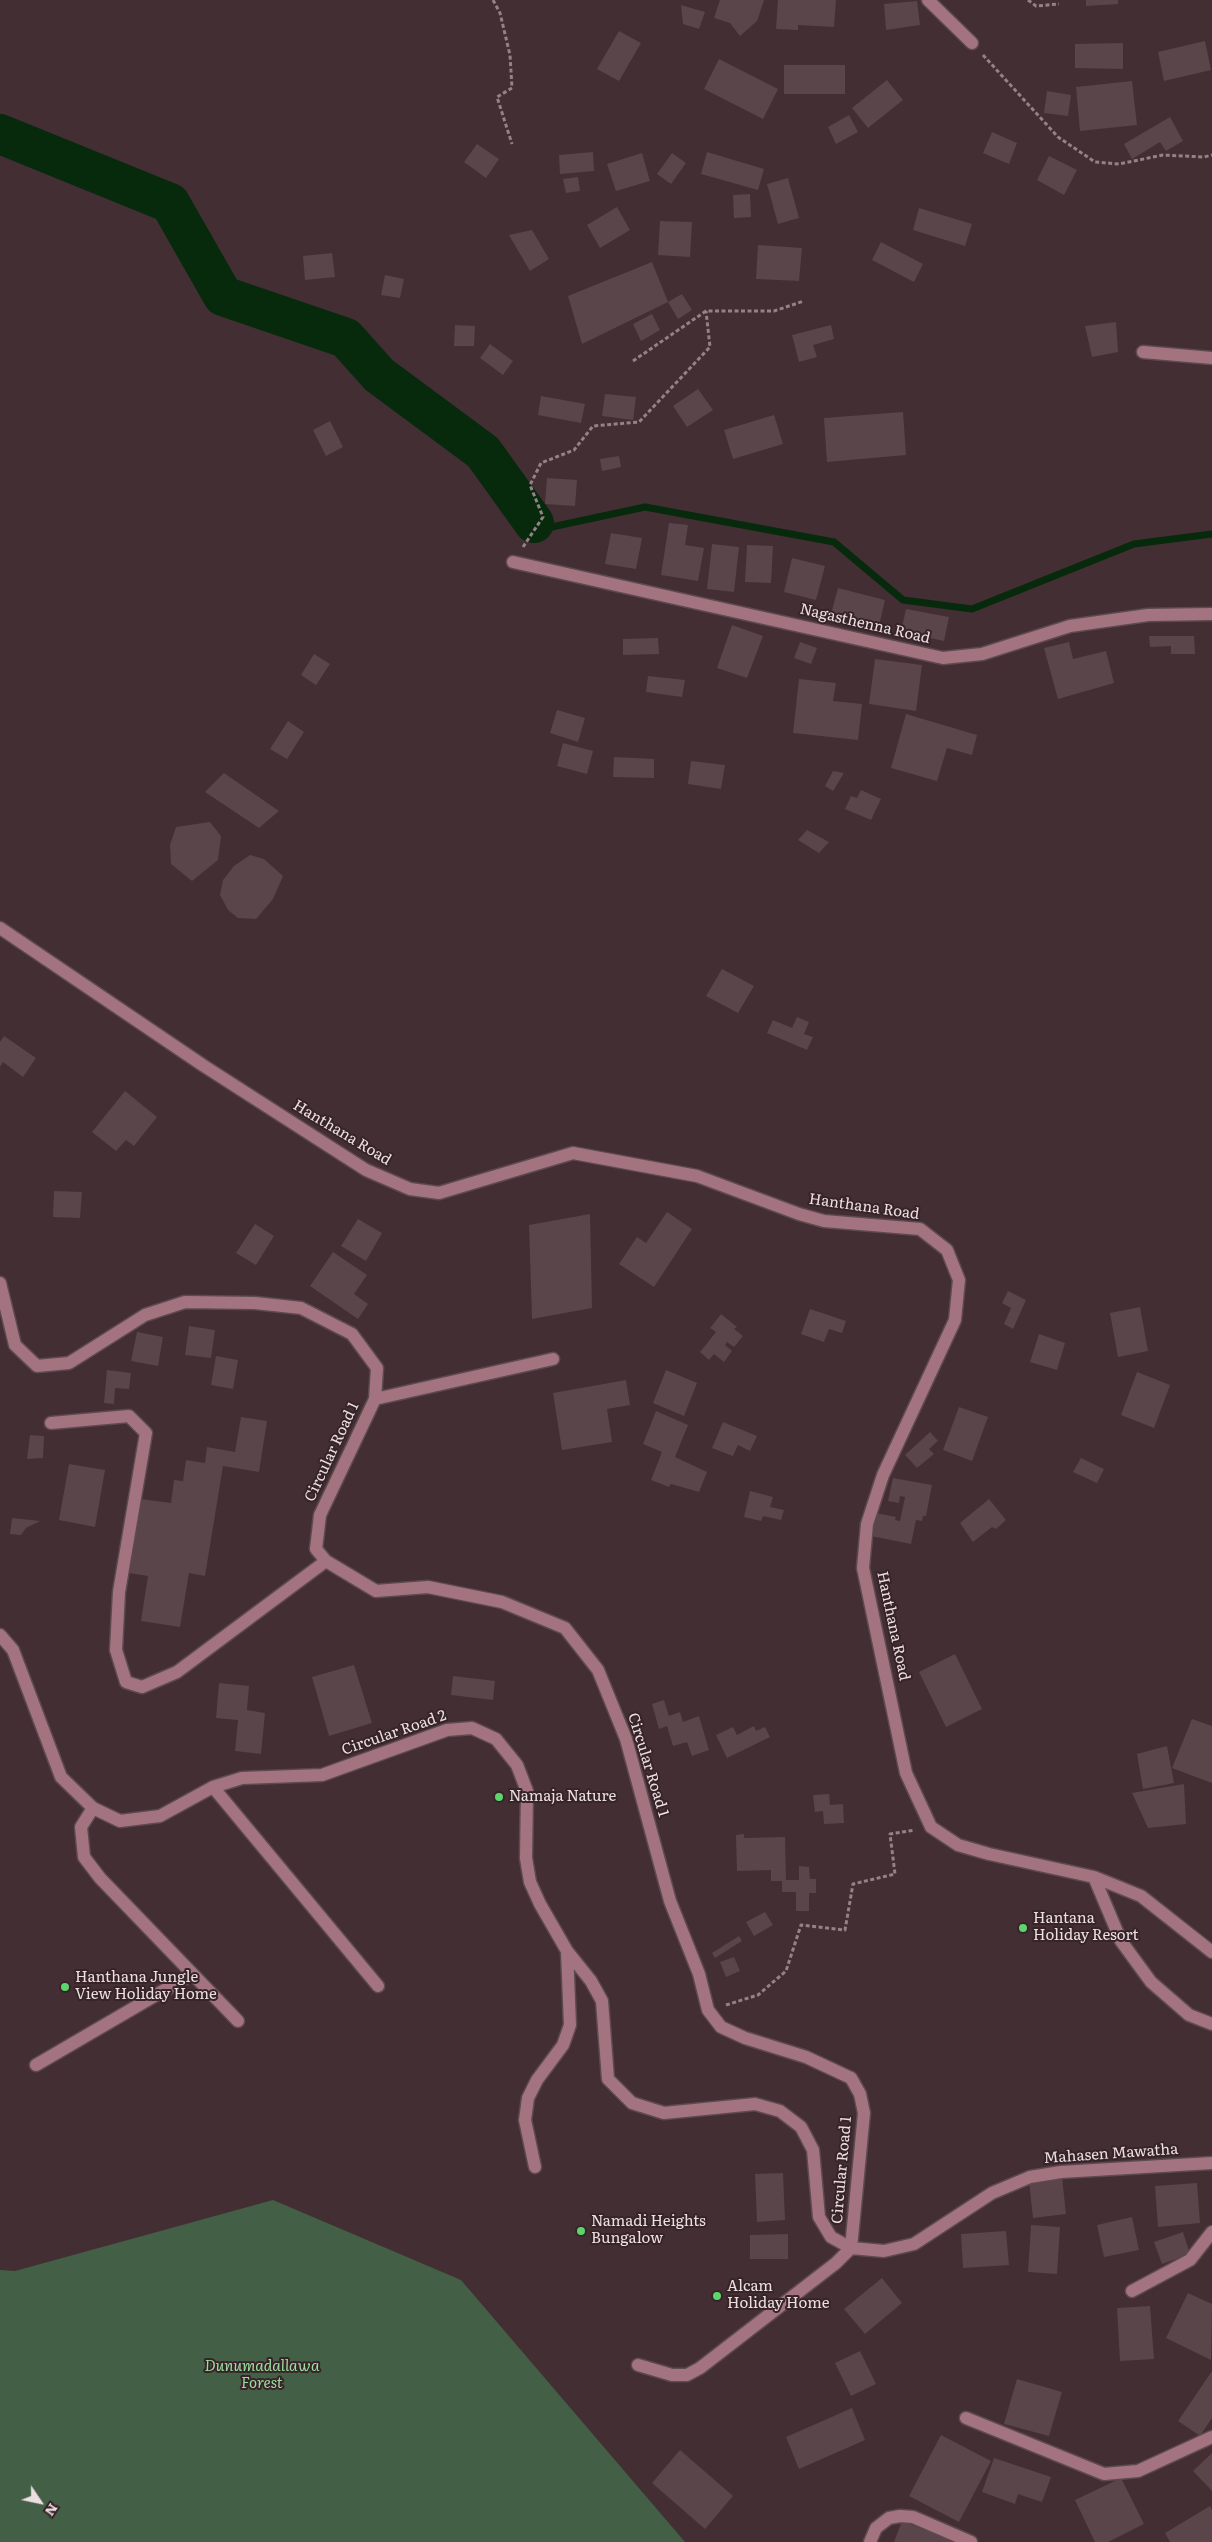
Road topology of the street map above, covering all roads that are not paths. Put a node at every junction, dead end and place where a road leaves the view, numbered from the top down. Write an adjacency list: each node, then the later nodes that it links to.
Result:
1 (928, 0): 2 (street)
2 (972, 42)
3 (1143, 352): 4 (street)
4 (1212, 358)
5 (513, 562): 6 (street, Nagasthenna Road)
6 (1212, 614)
7 (0, 928): 16 (street, Hanthana Road)
8 (0, 1283): 10 (street, Circular Road 1)
9 (553, 1360): 10 (street)
10 (375, 1399): 12 (street, Circular Road 1)
11 (51, 1423): 12 (street)
12 (326, 1561): 27 (street, Circular Road 1)
13 (0, 1635): 15 (street, Circular Road 2)
14 (213, 1787): 15 (street, Circular Road 2); 17 (street, Circular Road 2); 20 (street)
15 (94, 1808): 19 (street)
16 (1094, 1877): 18 (street); 22 (street)
17 (567, 1951): 25 (street); 27 (street, Circular Road 2)
18 (1212, 1952)
19 (192, 1974): 21 (street); 23 (street)
20 (378, 1986)
21 (238, 2021)
22 (1212, 2024)
23 (36, 2065)
24 (1212, 2163): 27 (street, Mahasen Mawatha)
25 (535, 2167)
26 (1212, 2232): 28 (street)
27 (851, 2248): 29 (street)
28 (1132, 2291)
29 (638, 2365)
30 (966, 2418): 31 (street)
31 (1212, 2437)
32 (870, 2542): 33 (street)
33 (971, 2542)

